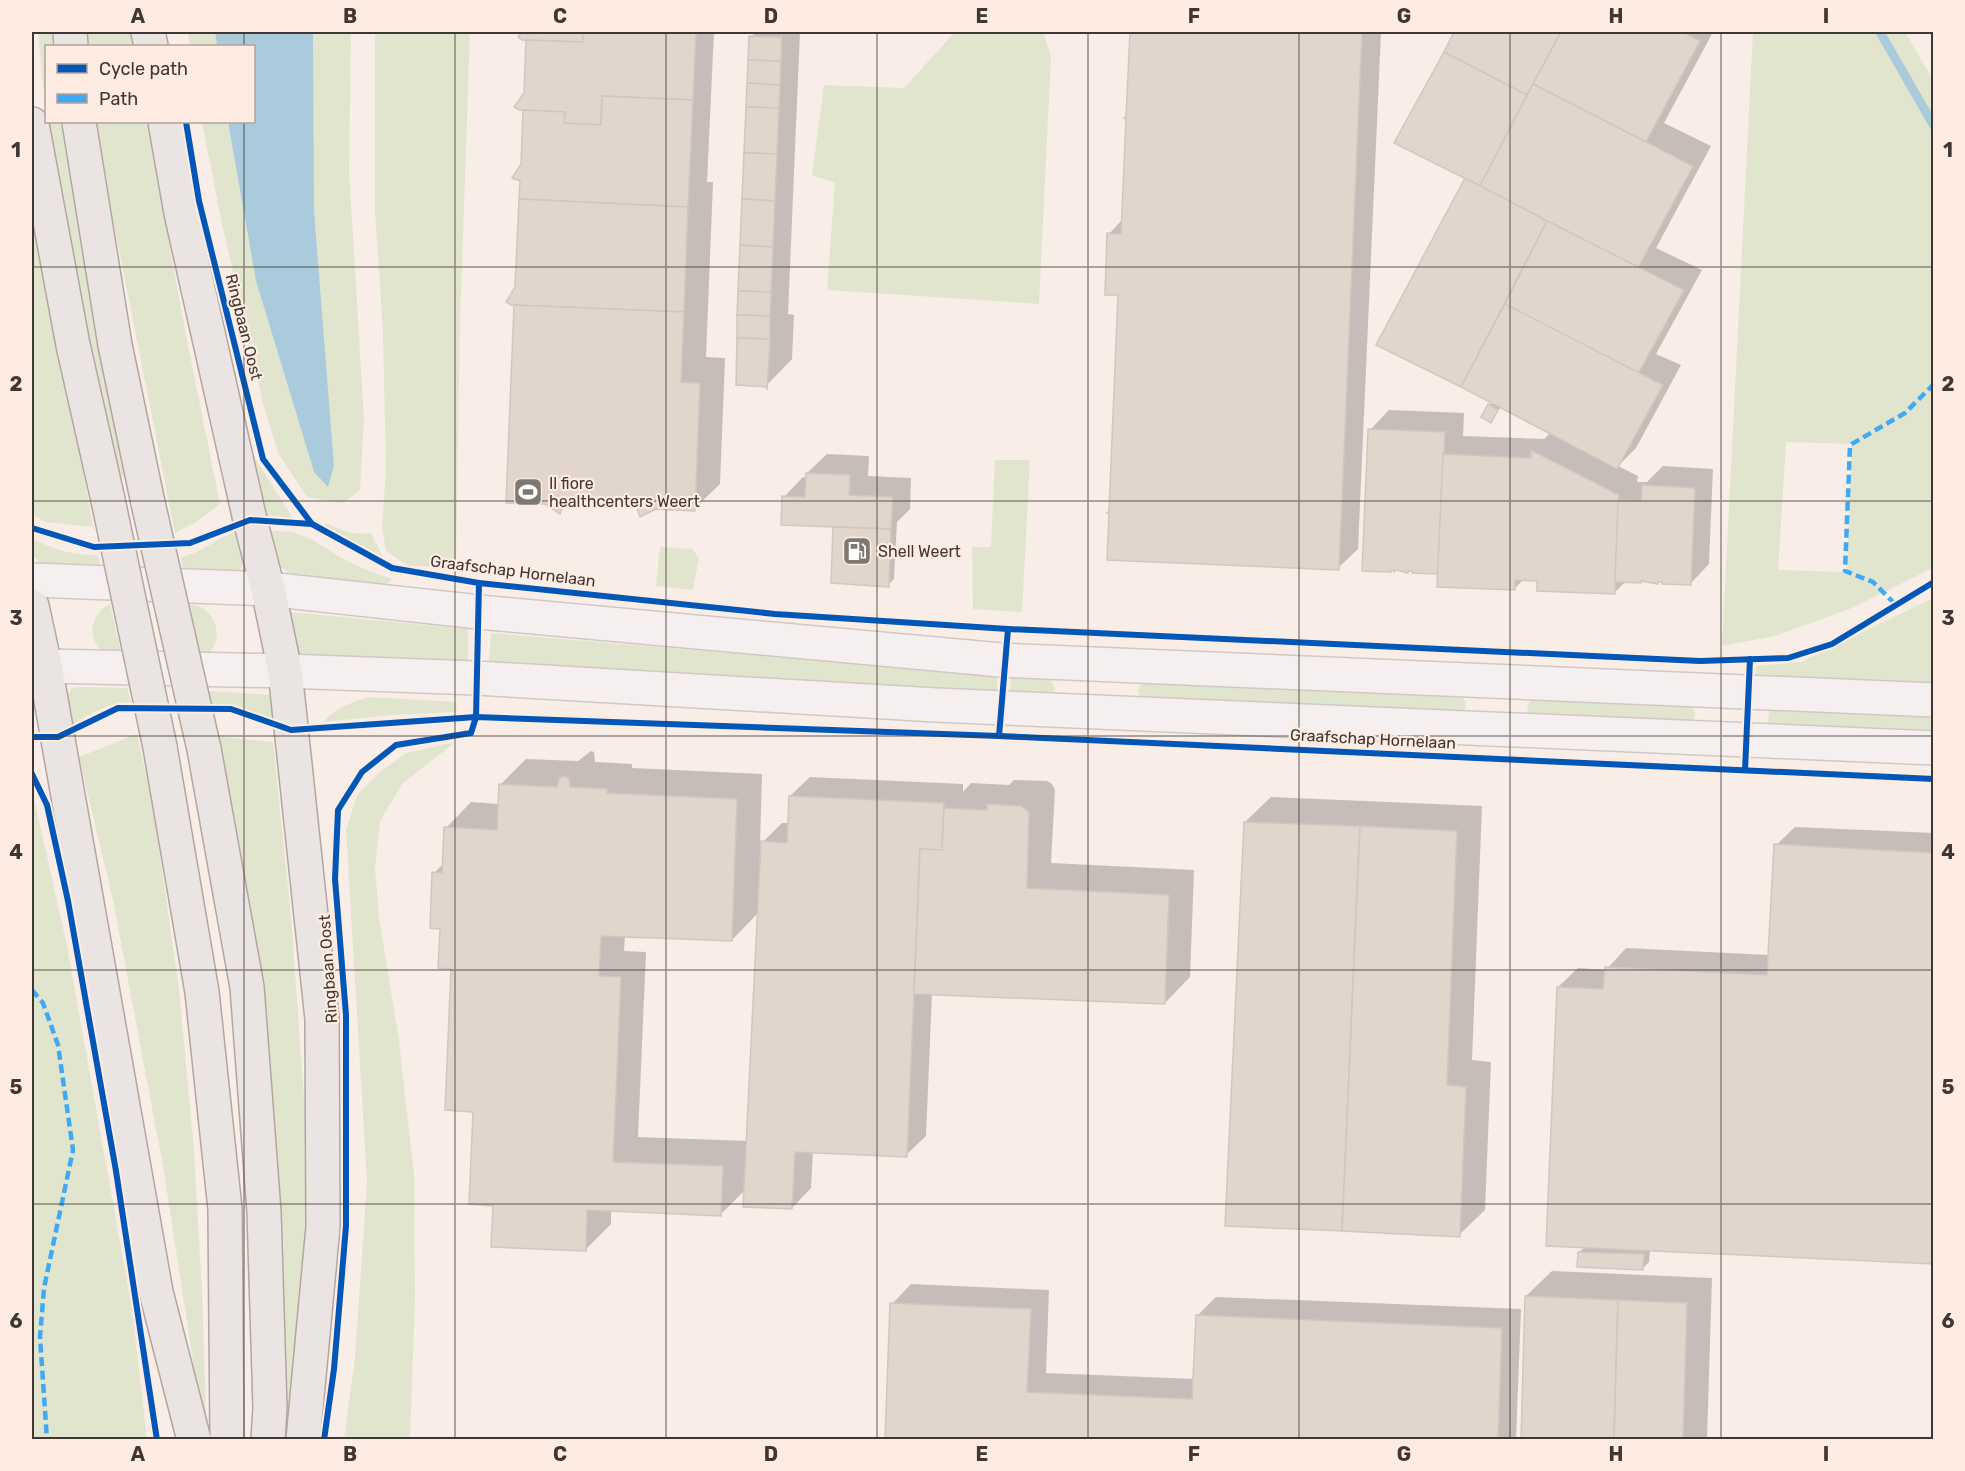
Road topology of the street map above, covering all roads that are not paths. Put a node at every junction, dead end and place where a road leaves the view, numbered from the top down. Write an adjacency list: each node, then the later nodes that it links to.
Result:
1 (79, 123): 13 (main road, bridge)
2 (165, 123): 5 (main road)
3 (32, 124): 12 (main road, bridge)
4 (32, 580): 5 (street)
5 (268, 589): 8 (main road); 9 (street)
6 (32, 606): 7 (main road)
7 (45, 666): 8 (street, Graafschap Hornelaan); 11 (main road)
8 (285, 670): 10 (street, Graafschap Hornelaan); 14 (main road)
9 (1934, 700)
10 (1934, 748)
11 (194, 1440)
12 (227, 1440)
13 (268, 1440)
14 (303, 1440)

